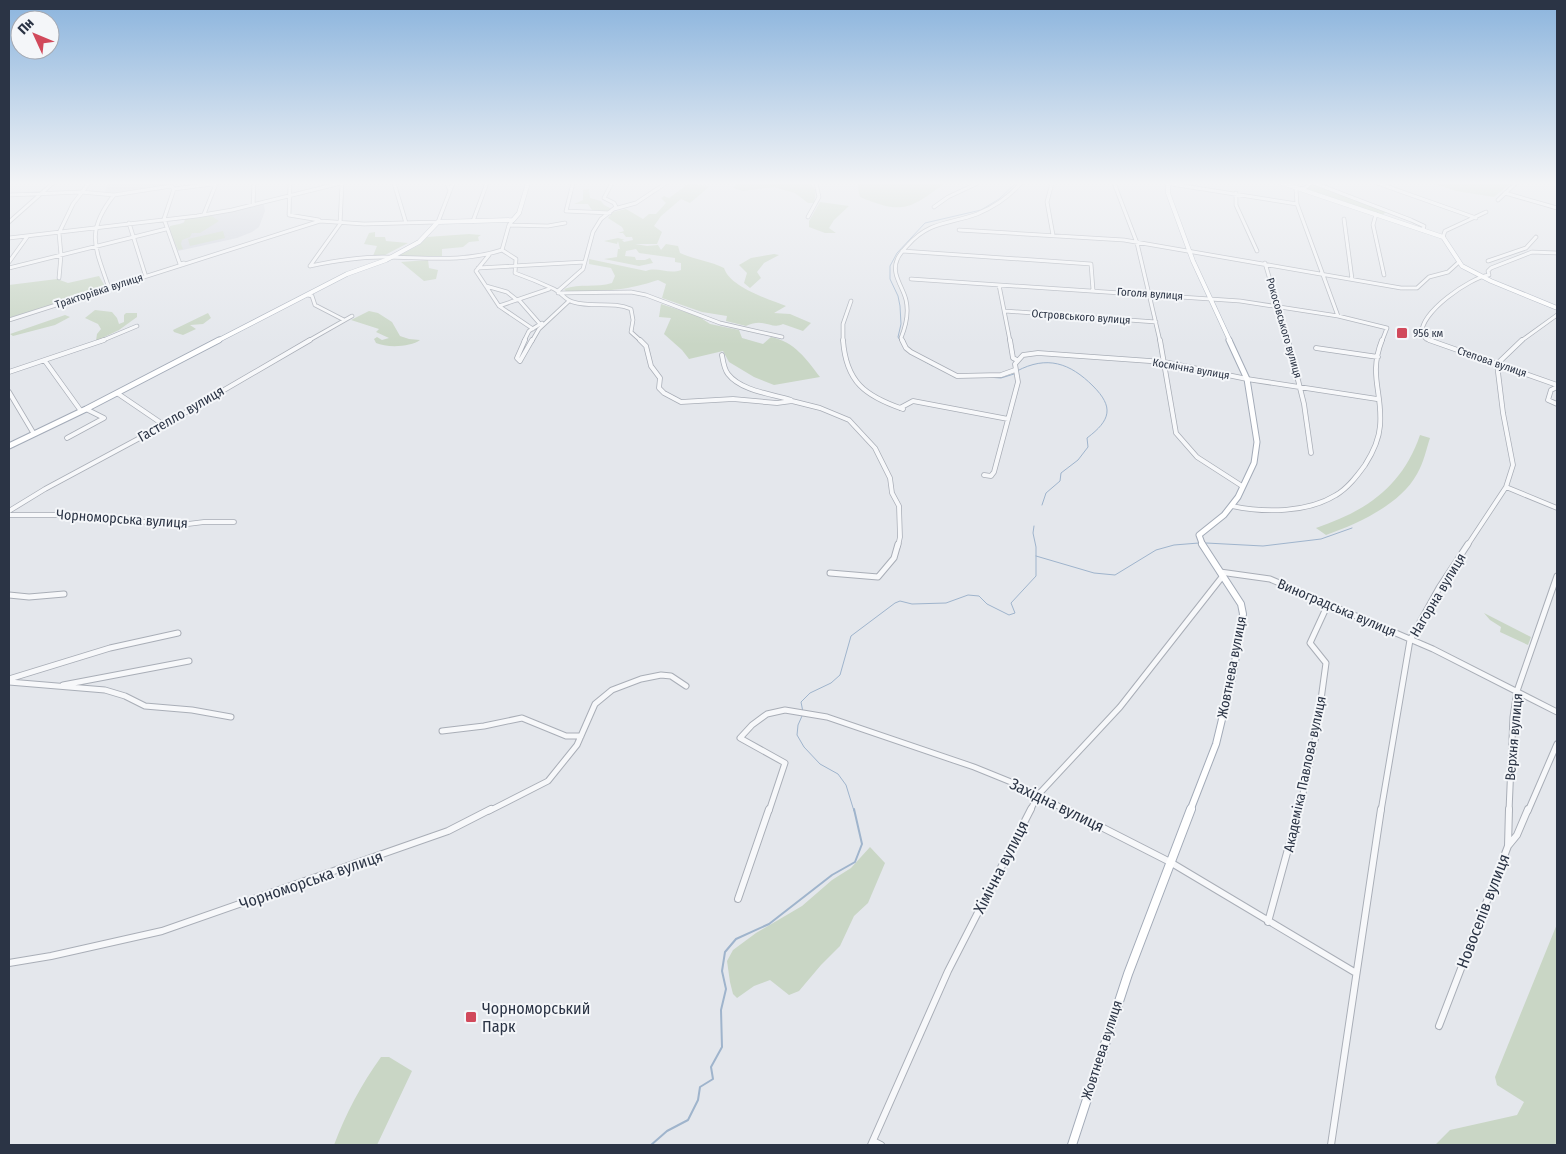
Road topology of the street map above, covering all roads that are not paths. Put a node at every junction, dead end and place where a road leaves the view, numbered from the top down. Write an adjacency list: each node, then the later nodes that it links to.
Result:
1 (27, 237): 21 (street); 33 (street)
2 (59, 237): 29 (street)
3 (96, 237): 23 (street)
4 (132, 237): 23 (street); 42 (street)
5 (169, 237): 36 (street)
6 (269, 237): 36 (street, Тракторівка вулиця)
7 (331, 237): 31 (street)
8 (424, 237): 31 (main road)
9 (506, 237): 24 (street)
10 (592, 237): 34 (street)
11 (913, 237): 25 (street)
12 (1075, 237): 22 (street)
13 (1135, 237): 22 (street)
14 (1184, 237): 26 (main road, Жовтнева вулиця)
15 (1251, 237): 27 (street)
16 (1309, 237): 41 (street)
17 (1346, 237): 47 (street)
18 (1376, 237): 43 (street)
19 (1443, 237): 35 (main road)
20 (1536, 237): 32 (street)
21 (9, 238)
22 (1137, 242): 26 (street); 55 (street)
23 (98, 246): 29 (street); 51 (street)
24 (502, 250): 30 (street); 38 (street)
25 (902, 251): 53 (street); 84 (street)
26 (1190, 251): 37 (street); 57 (main road, Жовтнева вулиця)
27 (1257, 251)
28 (1557, 253): 44 (street)
29 (61, 255): 39 (street); 45 (street)
30 (489, 255): 31 (street); 40 (street)
31 (391, 257): 56 (main road)
32 (1488, 261)
33 (9, 262)
34 (585, 262): 38 (street); 54 (street)
35 (1459, 262): 44 (main road); 47 (street)
36 (185, 263): 51 (street, Тракторівка вулиця)
37 (1265, 263): 41 (street); 62 (street, Рокосовського вулиця)
38 (516, 266): 40 (street); 52 (street)
39 (9, 268)
40 (478, 268): 50 (street)
41 (1322, 273): 47 (street); 67 (street)
42 (146, 274)
43 (1384, 275)
44 (1481, 276): 48 (main road); 82 (street, Степова вулиця)
45 (59, 278)
46 (911, 279): 49 (street, Гоголя вулиця)
47 (1352, 279)
48 (1491, 281): 63 (main road); 65 (main road)
49 (999, 285): 53 (street, Гоголя вулиця); 64 (street)
50 (486, 286): 58 (street); 61 (street)
51 (109, 288): 68 (street, Тракторівка вулиця)
52 (549, 289): 54 (street); 58 (street)
53 (1093, 290): 55 (street, Гоголя вулиця)
54 (558, 292): 60 (street); 75 (street)
55 (1150, 294): 57 (street, Гоголя вулиця); 71 (street)
56 (308, 295): 69 (street); 89 (main road)
57 (1211, 299): 62 (street, Гоголя вулиця); 85 (main road, Жовтнева вулиця)
58 (518, 300): 61 (street); 72 (street)
59 (851, 301): 94 (street)
60 (569, 302): 70 (street); 91 (street)
61 (500, 306): 74 (street)
62 (1277, 306): 67 (street, Гоголя вулиця); 87 (street, Рокосовського вулиця)
63 (1557, 308)
64 (1005, 311): 71 (street, Островського вулиця); 79 (street)
65 (1557, 314): 82 (street)
66 (352, 316): 69 (street, Гастелло вулиця)
67 (1338, 316): 78 (street, Гоголя вулиця)
68 (9, 320)
69 (344, 320): 95 (street, Гастелло вулиця)
70 (547, 320): 72 (street); 74 (street)
71 (1156, 322): 81 (street)
72 (540, 324): 74 (street)
73 (137, 326): 80 (street)
74 (533, 329)
75 (782, 337)
76 (1316, 348): 78 (street)
77 (722, 355): 91 (street)
78 (1378, 356): 90 (street)
79 (1016, 360): 81 (street, Космічна вулиця); 84 (street)
80 (45, 361): 83 (street); 93 (street)
81 (1164, 362): 85 (street, Космічна вулиця); 101 (street)
82 (1497, 364): 86 (street, Степова вулиця); 102 (street, Нагорна вулиця)
83 (9, 372)
84 (1016, 372): 94 (street)
85 (1247, 379): 87 (street, Космічна вулиця); 101 (main road, Жовтнева вулиця)
86 (1557, 386): 92 (street)
87 (1300, 387): 90 (street, Космічна вулиця); 99 (street, Рокосовського вулиця)
88 (9, 392): 96 (street)
89 (117, 393): 93 (main road); 95 (street)
90 (1377, 399): 103 (street)
91 (792, 401): 108 (street)
92 (1557, 404)
93 (83, 410): 96 (main road); 97 (street)
94 (1008, 419): 100 (street)
95 (164, 424): 105 (street, Гастелло вулиця)
96 (34, 434): 98 (main road)
97 (67, 438)
98 (9, 446)
99 (1311, 453)
100 (984, 475)
101 (1242, 486): 103 (main road, Жовтнева вулиця)
102 (1506, 487): 104 (street); 115 (street, Нагорна вулиця)
103 (1232, 506): 109 (main road, Жовтнева вулиця)
104 (1557, 508)
105 (9, 511)
106 (9, 515): 107 (street, Чорноморська вулиця)
107 (234, 522)
108 (830, 573)
109 (1221, 574): 113 (street, Виноградська вулиця); 126 (street, Хімічна вулиця); 128 (main road, Жовтнева вулиця)
110 (1557, 576): 120 (street, Верхня вулиця)
111 (64, 594): 112 (street)
112 (9, 595)
113 (1328, 604): 115 (street, Виноградська вулиця); 130 (street, Академіка Павлова вулиця)
114 (178, 633): 117 (street)
115 (1410, 640): 120 (street, Виноградська вулиця); 132 (street, Нагорна вулиця)
116 (189, 661): 119 (street)
117 (9, 681): 119 (street)
118 (686, 686): 124 (street, Чорноморська вулиця)
119 (57, 687): 122 (street)
120 (1517, 691): 121 (street, Виноградська вулиця); 127 (street, Верхня вулиця)
121 (1557, 712)
122 (231, 717)
123 (442, 731): 124 (street)
124 (581, 736): 131 (street, Чорноморська вулиця)
125 (1557, 744): 127 (street, Новоселів вулиця)
126 (1038, 795): 128 (street, Західна вулиця); 129 (street, Західна вулиця); 134 (street, Хімічна вулиця)
127 (1508, 846): 133 (street, Новоселів вулиця)
128 (1170, 862): 130 (street, Західна вулиця); 136 (main road, Жовтнева вулиця)
129 (738, 899)
130 (1268, 922): 132 (street, Західна вулиця)
131 (9, 963)
132 (1356, 973): 137 (street, Нагорна вулиця)
133 (1439, 1026)
134 (872, 1143): 135 (street)
135 (881, 1145)
136 (1072, 1145)
137 (1331, 1145)

